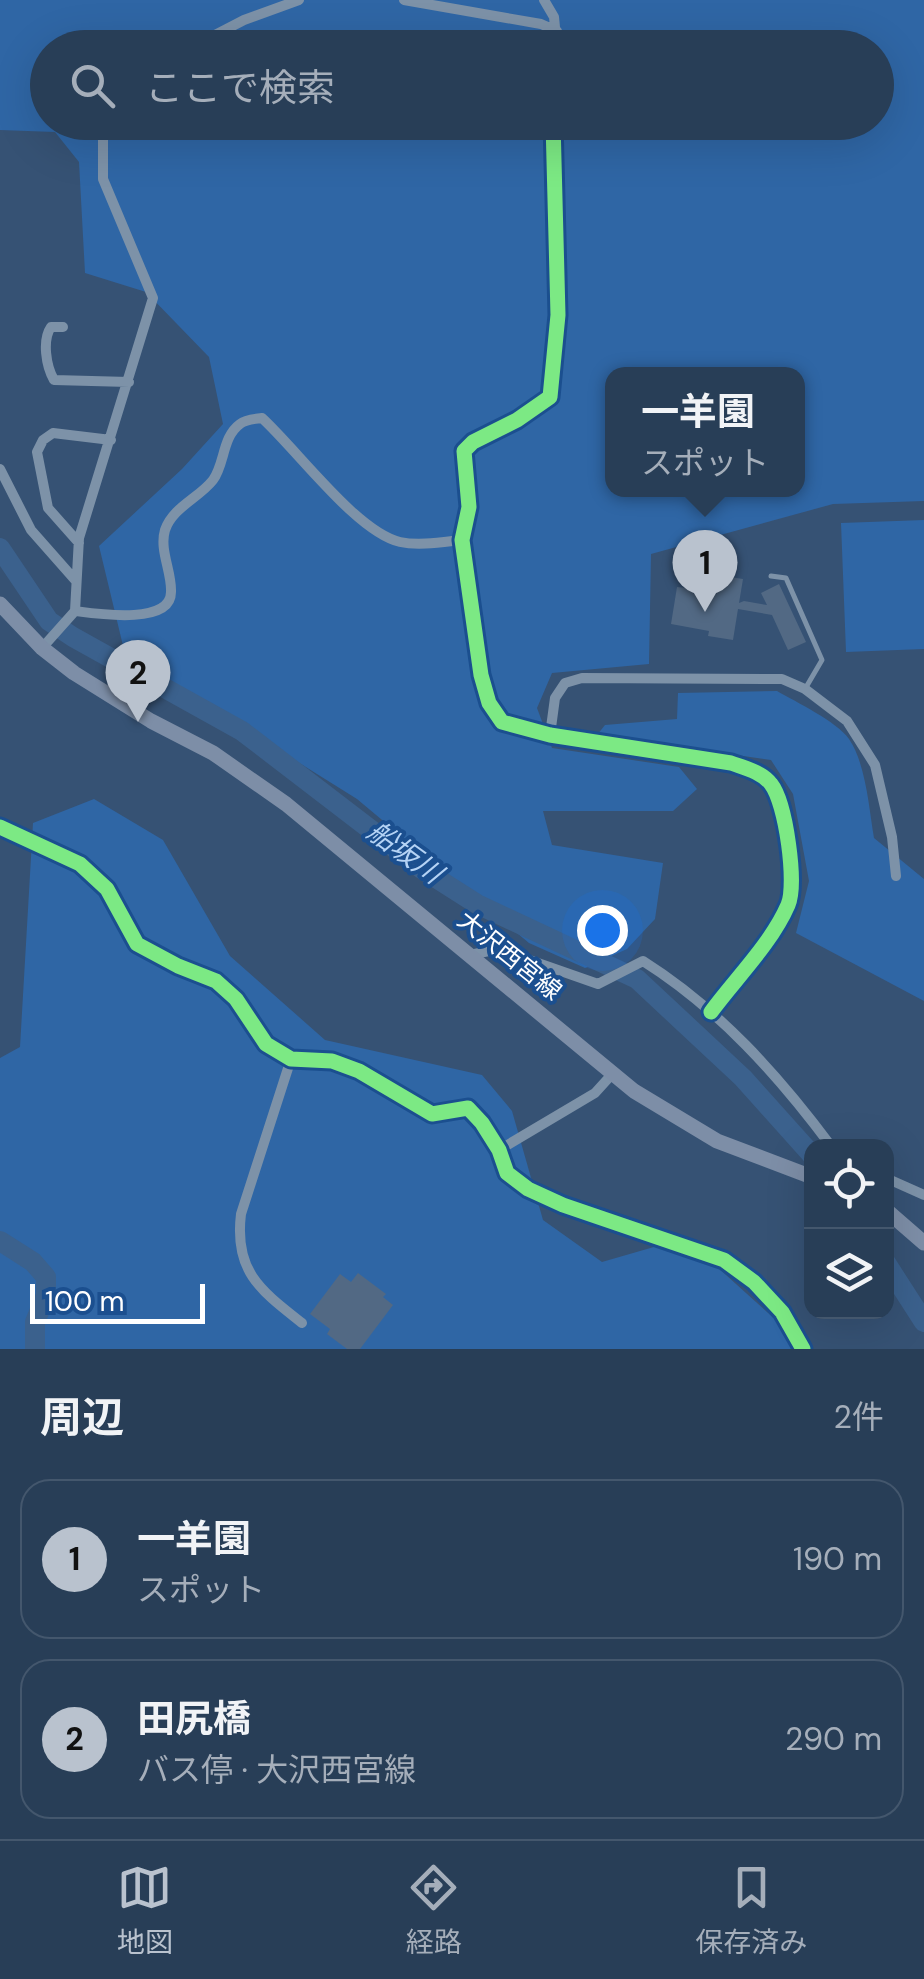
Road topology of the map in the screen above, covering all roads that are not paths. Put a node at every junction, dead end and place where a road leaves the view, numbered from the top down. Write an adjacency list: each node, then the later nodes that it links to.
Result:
1 (299, 0): 4 (street)
2 (404, 0): 5 (street)
3 (544, 0): 6 (street)
4 (225, 30)
5 (555, 30)
6 (557, 30)
7 (103, 140): 10 (street)
8 (553, 140): 13 (street)
9 (63, 327): 10 (street)
10 (129, 382): 11 (street)
11 (111, 440): 14 (street); 14 (street)
12 (0, 468): 16 (street)
13 (462, 540): 18 (street); 21 (street)
14 (79, 543): 16 (street)
15 (771, 576): 20 (lane)
16 (76, 581): 18 (street)
17 (0, 604): 19 (main road, 大沢西宮線)
18 (73, 613): 19 (street)
19 (45, 645): 24 (main road, 大沢西宮線)
20 (805, 689): 21 (street); 23 (street)
21 (550, 734): 25 (street)
22 (0, 827): 26 (street)
23 (896, 876)
24 (470, 955): 25 (street); 27 (main road, 大沢西宮線)
25 (711, 1012): 28 (street)
26 (291, 1059): 29 (street); 35 (street)
27 (614, 1072): 29 (street); 30 (main road, 大沢西宮線)
28 (826, 1139)
29 (499, 1150): 36 (street)
30 (804, 1174)
31 (894, 1182): 32 (street)
32 (924, 1195)
33 (894, 1217): 34 (main road)
34 (924, 1244)
35 (302, 1323)
36 (803, 1349)

